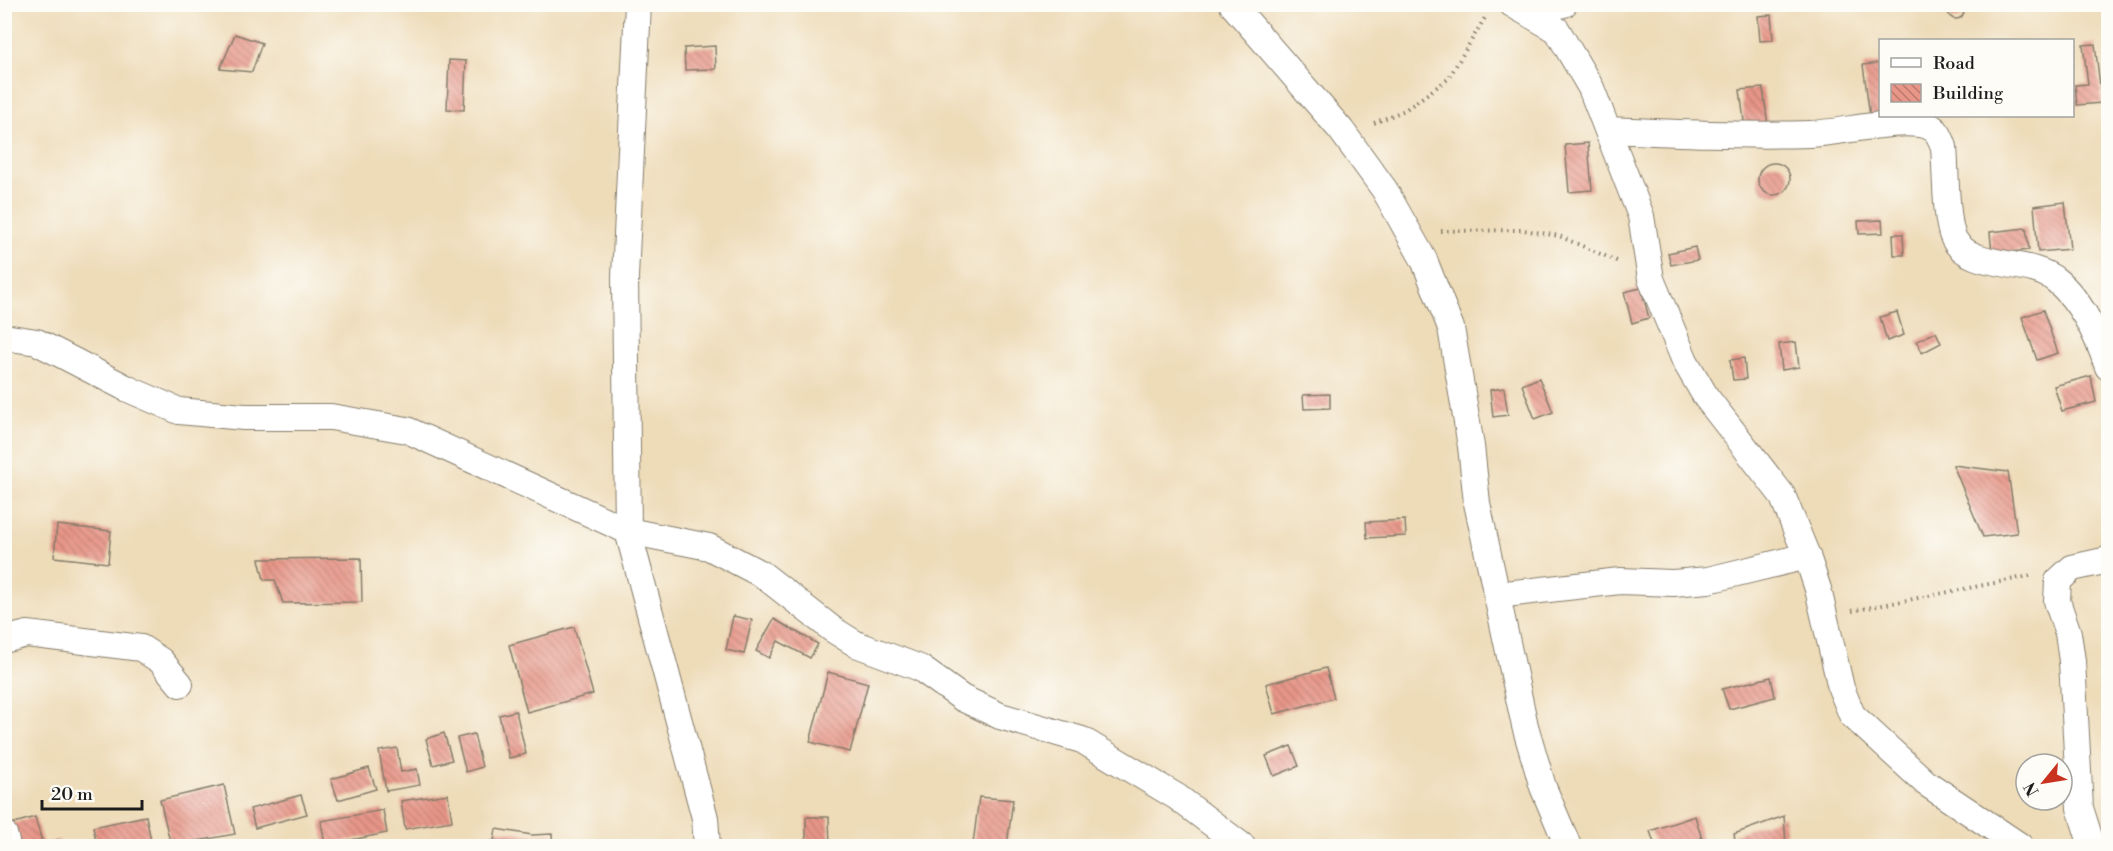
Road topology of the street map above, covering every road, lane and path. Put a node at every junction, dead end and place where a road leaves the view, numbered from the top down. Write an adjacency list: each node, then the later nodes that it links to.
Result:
1 (638, 4): 12 (street)
2 (1232, 4): 6 (street)
3 (1564, 4): 4 (street)
4 (1521, 9): 7 (street)
5 (1487, 14): 6 (path)
6 (1341, 130): 8 (street)
7 (1608, 130): 9 (street); 11 (street)
8 (1407, 233): 9 (path); 16 (street)
9 (1652, 279): 13 (street)
10 (4, 337): 12 (street)
11 (2109, 367)
12 (628, 531): 22 (street); 23 (street)
13 (1808, 556): 16 (street); 17 (street)
14 (2109, 560): 15 (street)
15 (2072, 568): 17 (path); 26 (street)
16 (1497, 595): 24 (street)
17 (1825, 617): 25 (street)
18 (4, 640): 19 (street)
19 (180, 684)
20 (4, 834): 21 (street)
21 (7, 846)
22 (708, 846)
23 (1242, 846)
24 (1568, 846)
25 (2020, 846)
26 (2092, 846)

